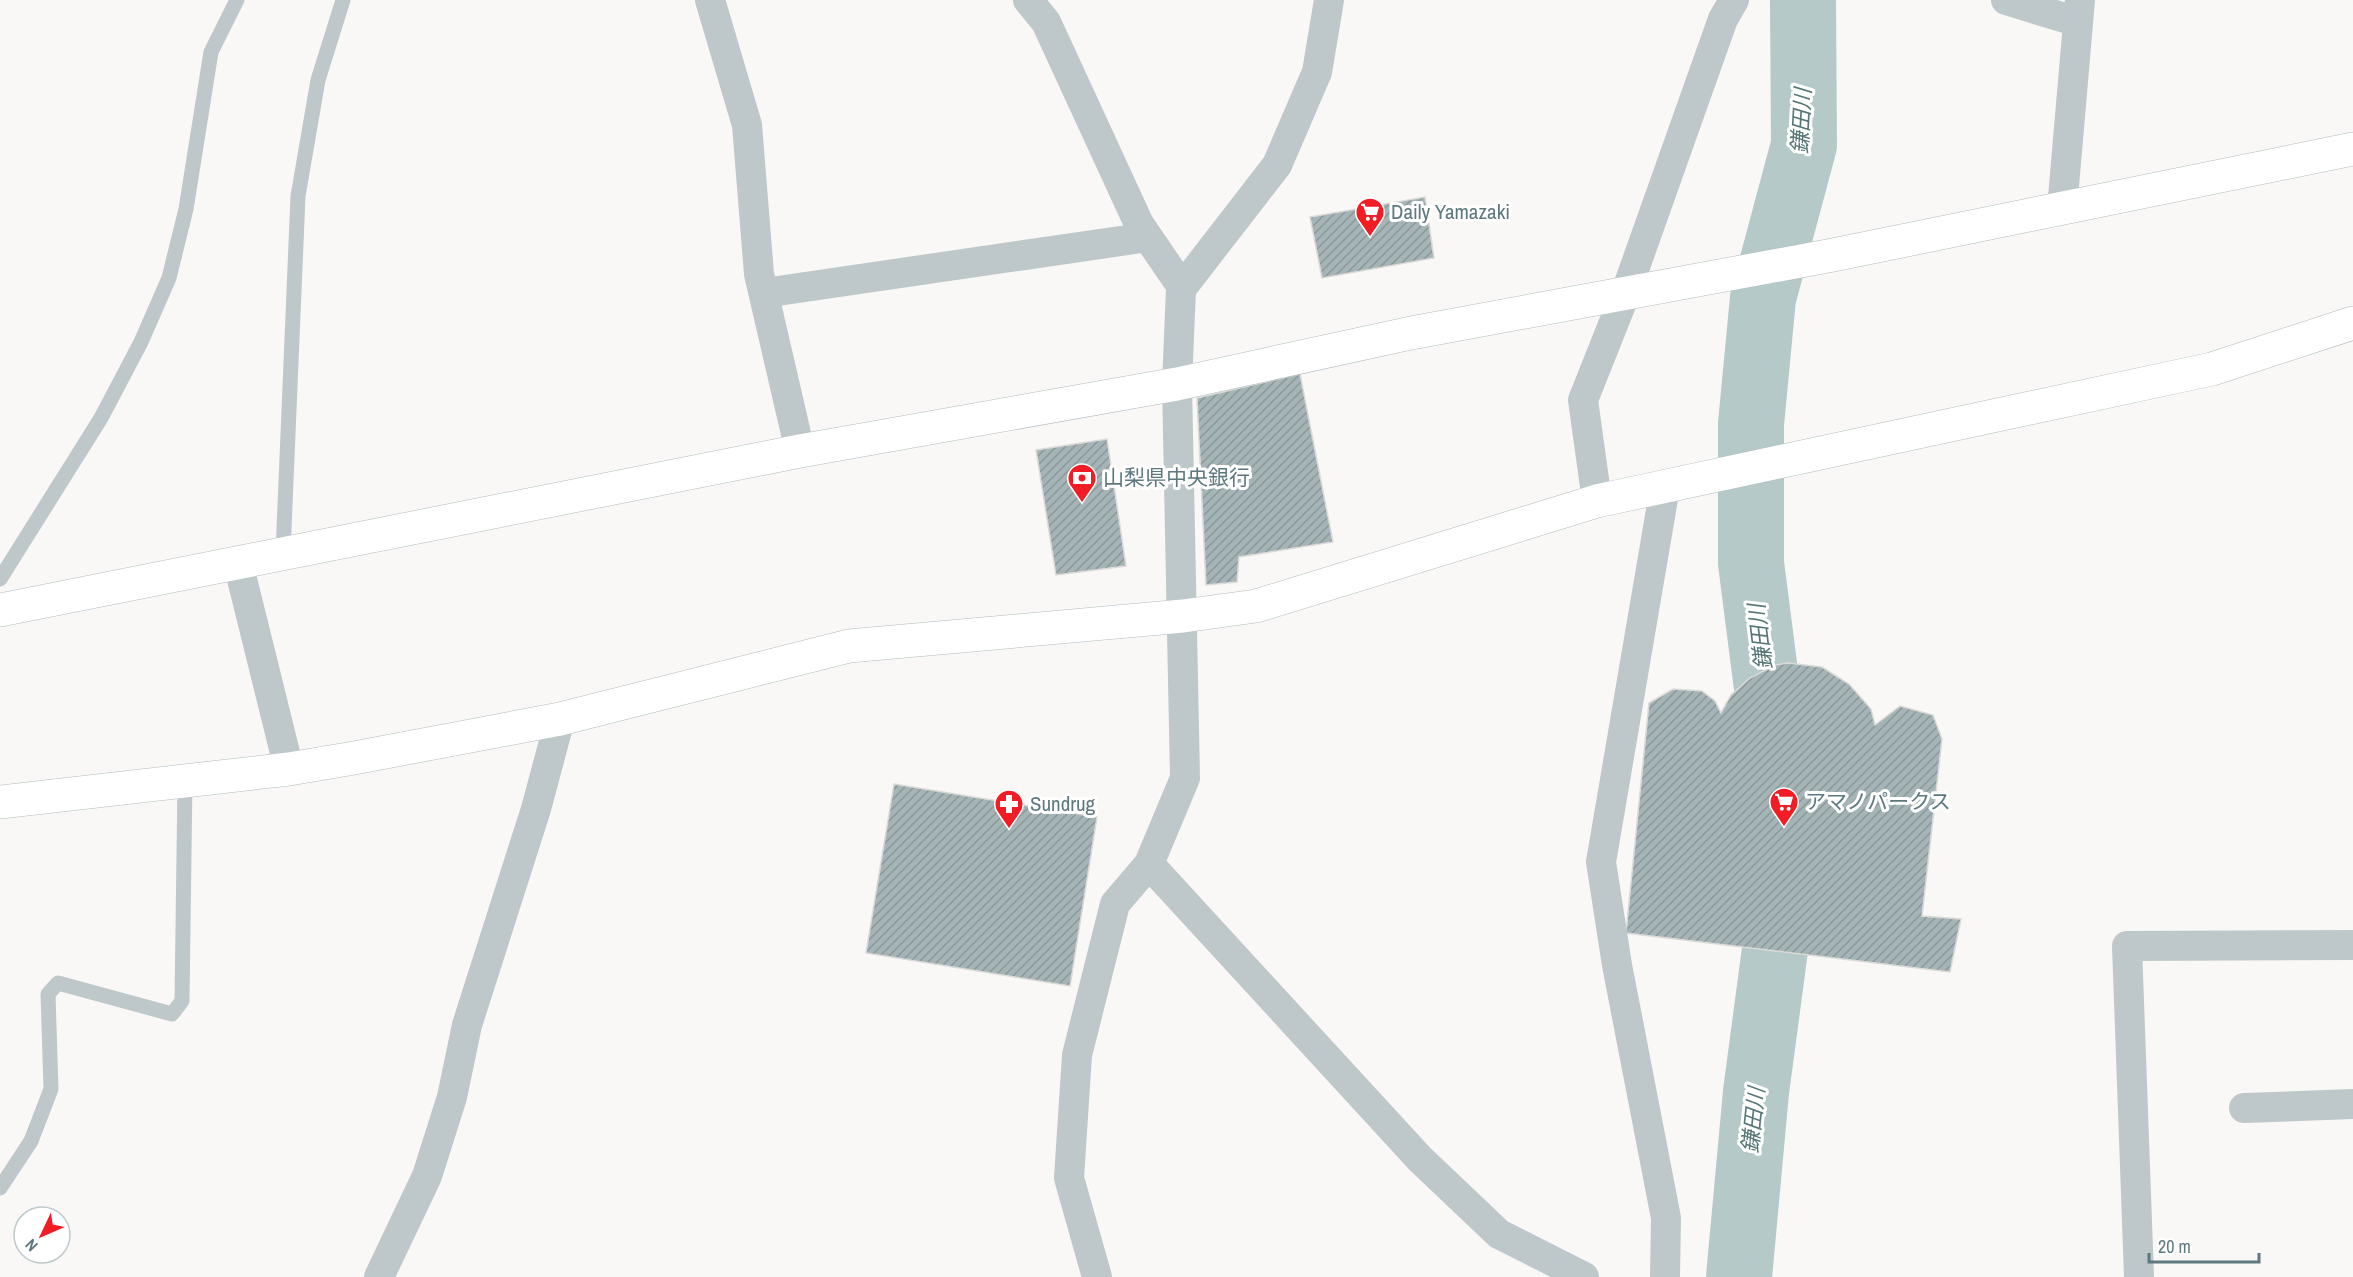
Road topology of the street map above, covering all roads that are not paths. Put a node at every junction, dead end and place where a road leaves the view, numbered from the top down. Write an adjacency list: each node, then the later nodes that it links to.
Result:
1 (237, 0): 22 (lane)
2 (343, 0): 20 (lane)
3 (710, 0): 14 (street)
4 (1028, 0): 11 (street)
5 (1329, 0): 12 (street)
6 (1734, 0): 13 (street)
7 (2006, 0): 8 (street)
8 (2079, 11): 10 (street)
9 (2353, 149): 10 (street)
10 (2062, 209): 13 (street)
11 (1148, 237): 12 (street); 14 (street)
12 (1182, 287): 16 (street)
13 (1626, 292): 16 (street); 19 (street)
14 (764, 293): 17 (street)
15 (2353, 323): 18 (street)
16 (1177, 384): 17 (street); 24 (street)
17 (800, 451): 20 (street)
18 (1665, 487): 19 (street); 37 (street)
19 (1597, 501): 24 (street)
20 (283, 553): 21 (street)
21 (238, 563): 23 (street); 26 (street)
22 (0, 579)
23 (0, 610)
24 (1183, 616): 25 (street); 29 (street)
25 (560, 720): 26 (street); 34 (street)
26 (289, 769): 27 (street)
27 (185, 780): 28 (street); 33 (lane)
28 (0, 802)
29 (1149, 864): 35 (street); 36 (street)
30 (2353, 945): 38 (street)
31 (2353, 1104): 32 (street)
32 (2244, 1108)
33 (0, 1188)
34 (379, 1277)
35 (1097, 1277)
36 (1584, 1277)
37 (1665, 1277)
38 (2139, 1277)

